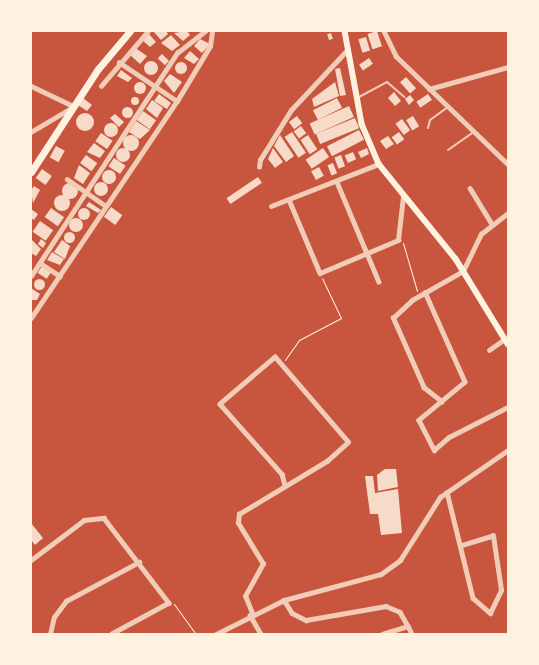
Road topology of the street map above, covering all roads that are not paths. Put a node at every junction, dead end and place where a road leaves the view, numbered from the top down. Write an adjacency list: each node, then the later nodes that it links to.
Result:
1 (130, 31): 17 (highway)
2 (148, 31): 8 (street)
3 (204, 31): 12 (street)
4 (212, 31): 16 (street)
5 (345, 31): 7 (main road)
6 (384, 31): 13 (street)
7 (348, 49): 15 (main road); 25 (street)
8 (119, 62): 11 (street); 12 (street)
9 (508, 67): 13 (street)
10 (31, 86): 17 (street)
11 (101, 86)
12 (157, 88): 16 (street); 30 (street)
13 (429, 89): 18 (street)
14 (404, 97): 15 (lane)
15 (357, 98): 23 (main road)
16 (177, 101): 33 (street)
17 (73, 106): 20 (street); 26 (highway)
18 (448, 107): 19 (lane); 21 (street)
19 (428, 128)
20 (31, 132)
21 (474, 132): 22 (lane); 24 (street)
22 (448, 150)
23 (378, 164): 28 (street); 31 (main road)
24 (508, 164)
25 (260, 168)
26 (31, 172)
27 (67, 179): 30 (street)
28 (337, 182): 32 (street); 37 (street)
29 (470, 188): 36 (street)
30 (86, 193): 33 (street); 38 (street)
31 (403, 197): 37 (street); 39 (main road)
32 (290, 202): 34 (street); 37 (street)
33 (106, 206): 41 (street)
34 (271, 206)
35 (508, 213): 36 (street)
36 (492, 224): 39 (street)
37 (367, 254): 42 (street)
38 (40, 263): 40 (street); 41 (street)
39 (463, 271): 43 (street); 45 (main road)
40 (31, 276)
41 (60, 276): 44 (street)
42 (379, 282)
43 (425, 292): 47 (street); 47 (street)
44 (31, 318)
45 (506, 342): 46 (street)
46 (489, 350)
47 (442, 402): 48 (street)
48 (508, 407)
49 (508, 450): 51 (street)
50 (285, 485): 50 (street); 56 (street)
51 (447, 492): 52 (street); 55 (street)
52 (461, 546)
53 (31, 560): 54 (street)
54 (138, 562): 58 (street); 59 (street)
55 (284, 600): 56 (street); 57 (street)
56 (251, 613): 60 (street); 61 (street)
57 (408, 626): 62 (street); 63 (street)
58 (50, 634)
59 (112, 634)
60 (216, 634)
61 (261, 634)
62 (382, 634)
63 (412, 634)

